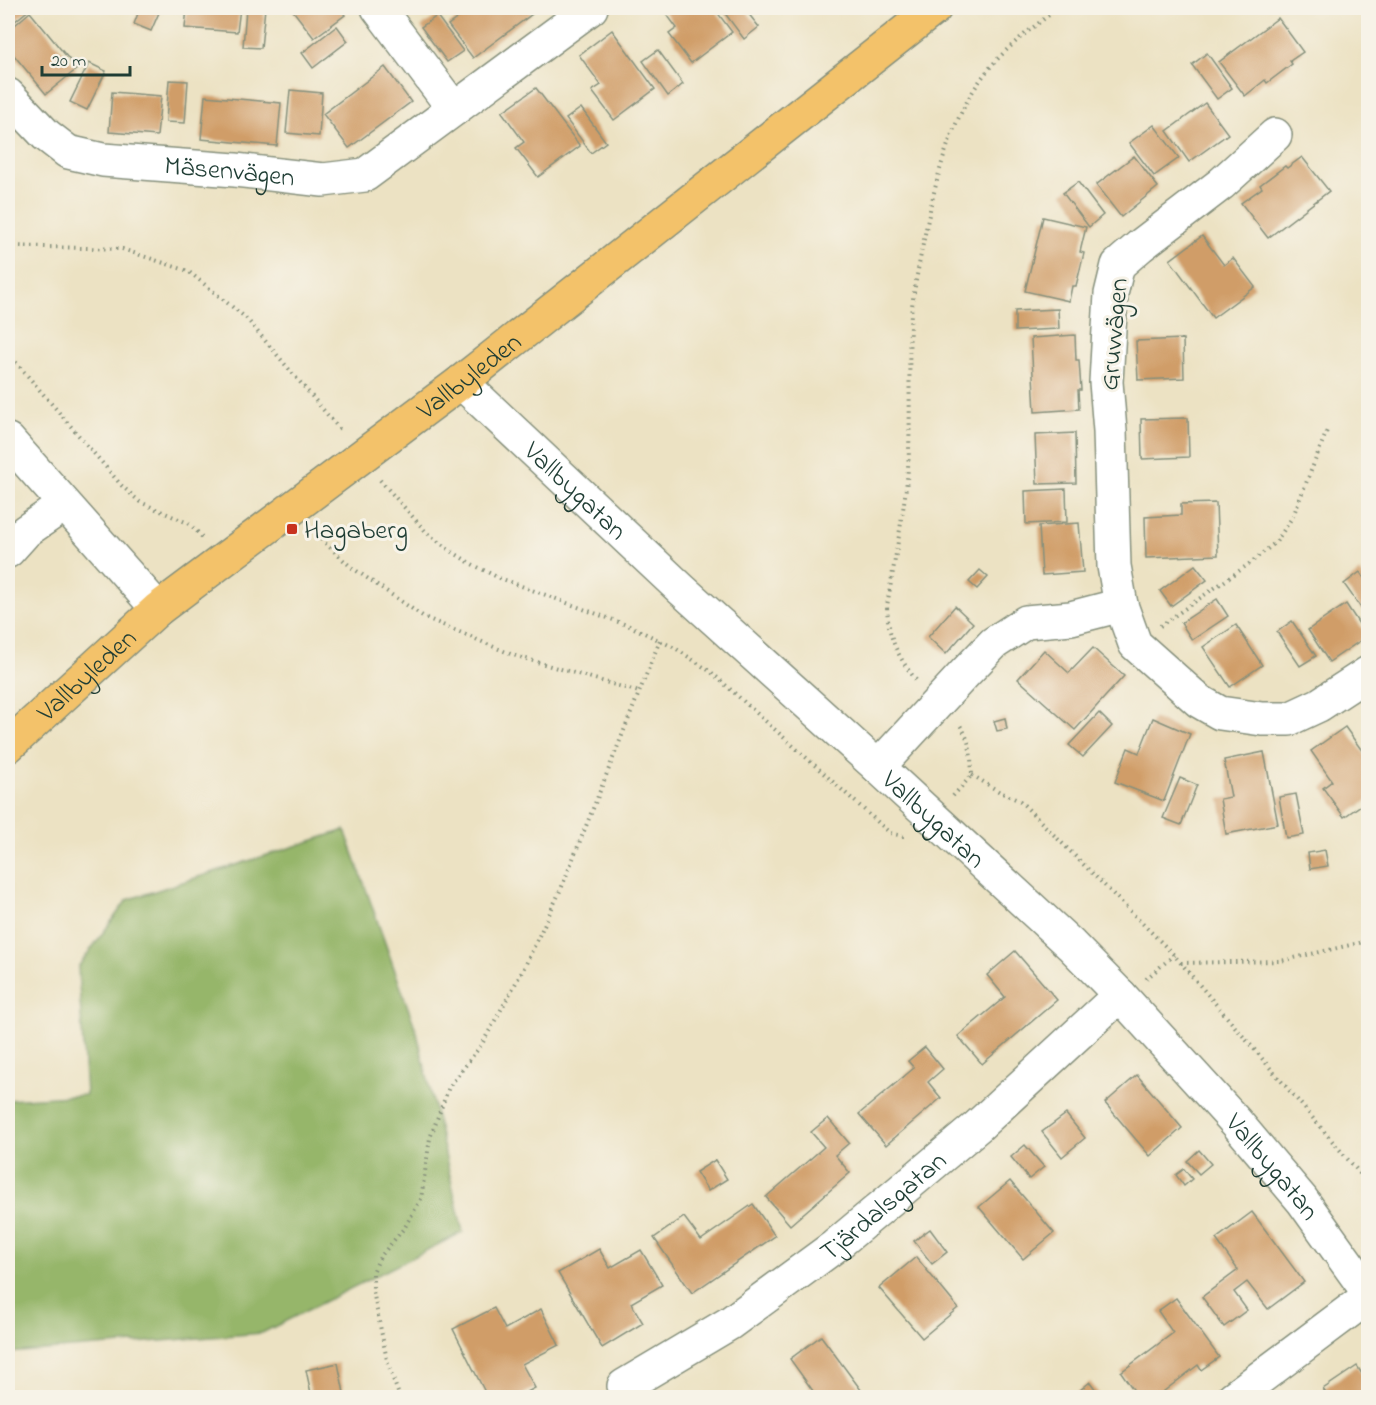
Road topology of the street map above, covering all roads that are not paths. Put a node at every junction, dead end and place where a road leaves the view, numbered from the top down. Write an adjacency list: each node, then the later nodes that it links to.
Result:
1 (378, 8): 5 (street)
2 (591, 8): 5 (street, Mäsenvägen)
3 (934, 8): 7 (main road, Vallbyleden)
4 (8, 95): 5 (street, Mäsenvägen)
5 (454, 110)
6 (1275, 135): 11 (street, Gruvvägen)
7 (462, 382): 12 (main road, Vallbyleden); 15 (street, Vallbygatan)
8 (8, 440): 9 (street)
9 (64, 505): 10 (street); 12 (street)
10 (8, 550)
11 (1121, 605): 13 (street, Gruvvägen); 15 (street)
12 (158, 609): 14 (main road, Vallbyleden)
13 (1368, 673)
14 (8, 746)
15 (878, 767): 16 (street, Vallbygatan)
16 (1120, 995): 17 (street, Vallbygatan); 19 (street, Tjärdalsgatan)
17 (1368, 1292)
18 (1368, 1297): 20 (street)
19 (624, 1386)
20 (1233, 1398)

